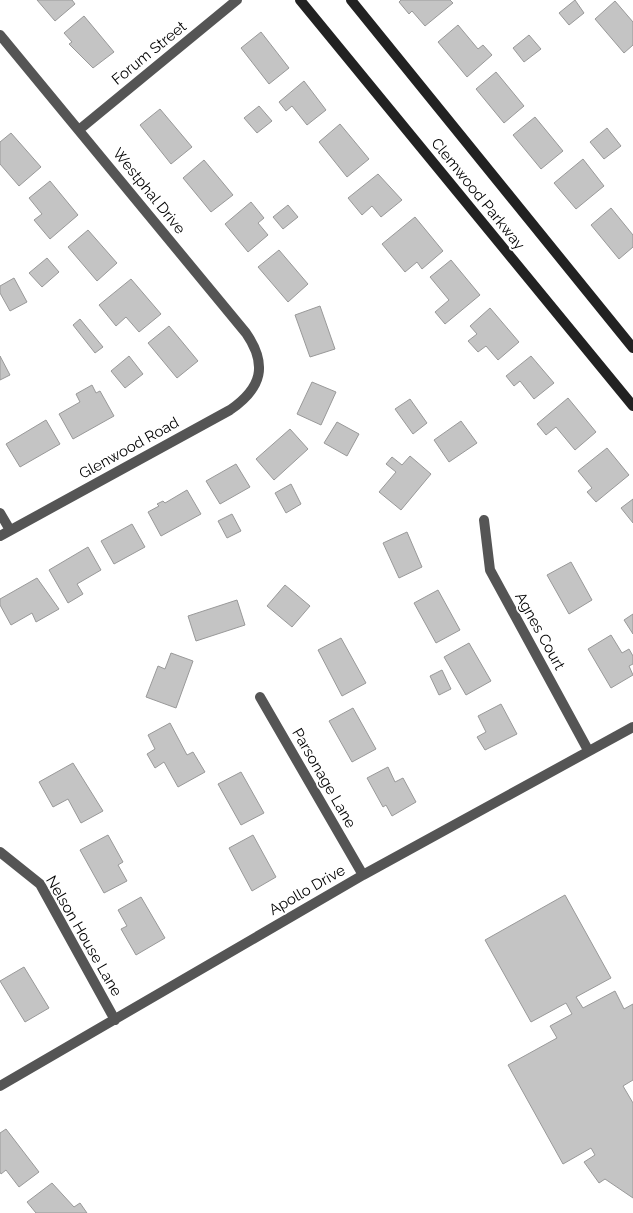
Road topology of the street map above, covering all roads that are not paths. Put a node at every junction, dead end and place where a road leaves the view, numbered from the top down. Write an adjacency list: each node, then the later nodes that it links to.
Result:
1 (237, 0): 5 (street, Forum Street)
2 (300, 0): 8 (street, Clemwood Parkway)
3 (351, 0): 6 (street, Clemwood Parkway)
4 (0, 35): 5 (street, Westphal Drive)
5 (80, 129): 7 (street, Westphal Drive)
6 (633, 348)
7 (258, 374): 11 (street, Glenwood Road)
8 (633, 406)
9 (0, 513): 11 (street)
10 (484, 520): 15 (street, Agnes Court)
11 (10, 530): 12 (street, Glenwood Road)
12 (0, 536)
13 (260, 697): 17 (street, Parsonage Lane)
14 (633, 726): 15 (street, Apollo Drive)
15 (588, 750): 17 (street, Apollo Drive)
16 (0, 852): 18 (street, Nelson House Lane)
17 (363, 875): 18 (street, Apollo Drive)
18 (115, 1020): 19 (street, Apollo Drive)
19 (0, 1086)

